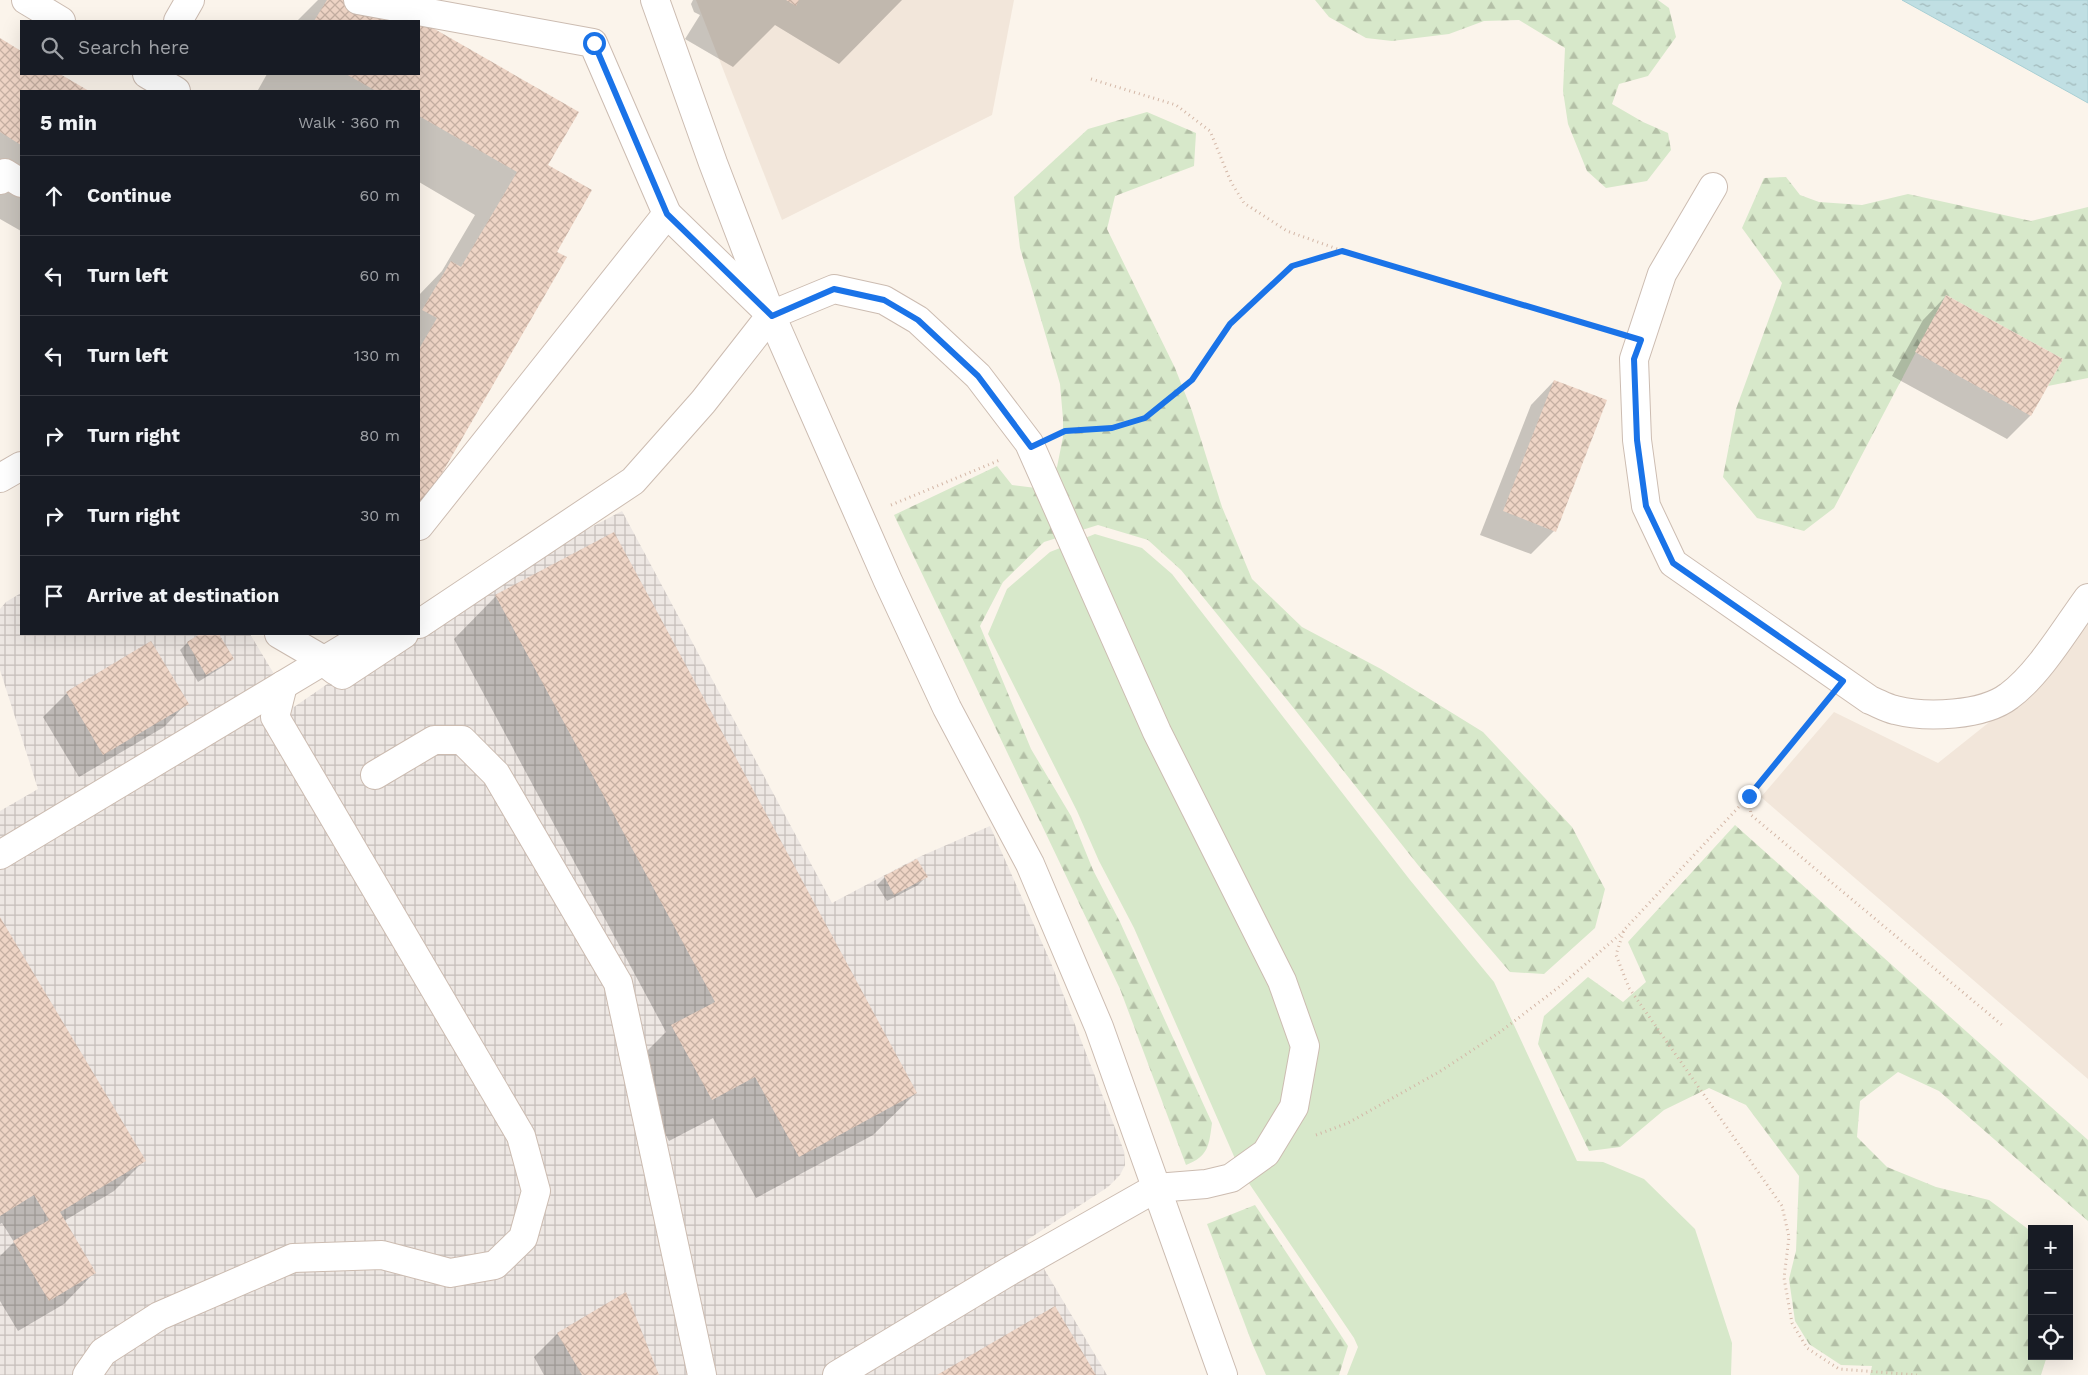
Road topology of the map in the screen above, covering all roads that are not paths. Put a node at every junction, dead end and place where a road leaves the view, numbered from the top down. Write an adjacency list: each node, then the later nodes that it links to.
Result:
1 (26, 0): 5 (lane)
2 (190, 0): 6 (lane)
3 (358, 0): 12 (lane)
4 (655, 0): 13 (lane)
5 (59, 20)
6 (179, 20)
7 (147, 75): 9 (lane)
8 (150, 75): 10 (lane)
9 (139, 90)
10 (174, 90)
11 (1714, 187): 17 (lane)
12 (667, 214): 13 (lane); 16 (lane)
13 (772, 316): 18 (lane); 29 (lane); 29 (lane)
14 (20, 467): 15 (lane)
15 (0, 478)
16 (420, 525)
17 (2088, 598)
18 (420, 623)
19 (281, 635): 24 (lane)
20 (332, 635): 24 (lane)
21 (366, 635): 26 (lane)
22 (371, 635): 25 (lane)
23 (402, 635): 25 (lane)
24 (316, 655): 25 (lane)
25 (342, 675)
26 (283, 686): 28 (lane); 30 (lane)
27 (375, 775): 31 (lane)
28 (0, 854)
29 (1156, 1188): 32 (lane); 33 (lane)
30 (87, 1375)
31 (702, 1375)
32 (837, 1375)
33 (1224, 1375)

